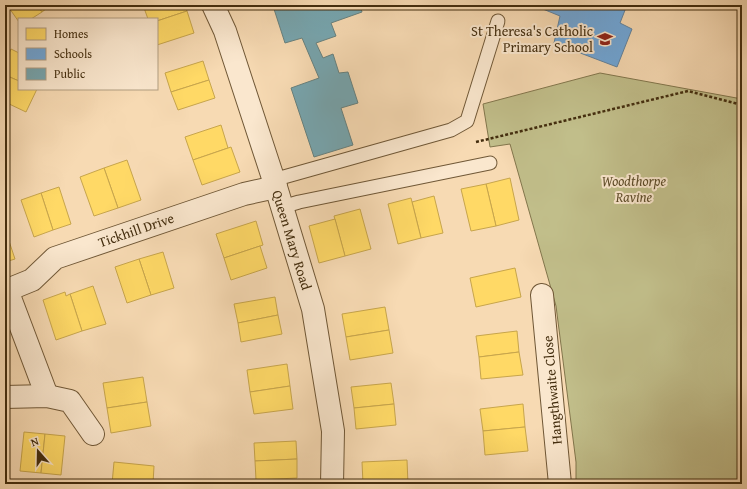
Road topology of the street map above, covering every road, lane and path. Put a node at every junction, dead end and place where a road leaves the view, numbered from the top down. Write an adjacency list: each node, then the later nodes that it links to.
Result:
1 (213, 5): 6 (street, Queen Mary Road)
2 (498, 22): 6 (lane)
3 (742, 105): 4 (path)
4 (475, 142)
5 (490, 163): 6 (lane)
6 (277, 191): 7 (street, Tickhill Drive); 12 (street, Queen Mary Road)
7 (6, 290): 9 (street)
8 (542, 295): 13 (street, Hangthwaite Close)
9 (47, 396): 10 (street); 11 (street)
10 (5, 397)
11 (93, 434)
12 (332, 484)
13 (560, 484)

